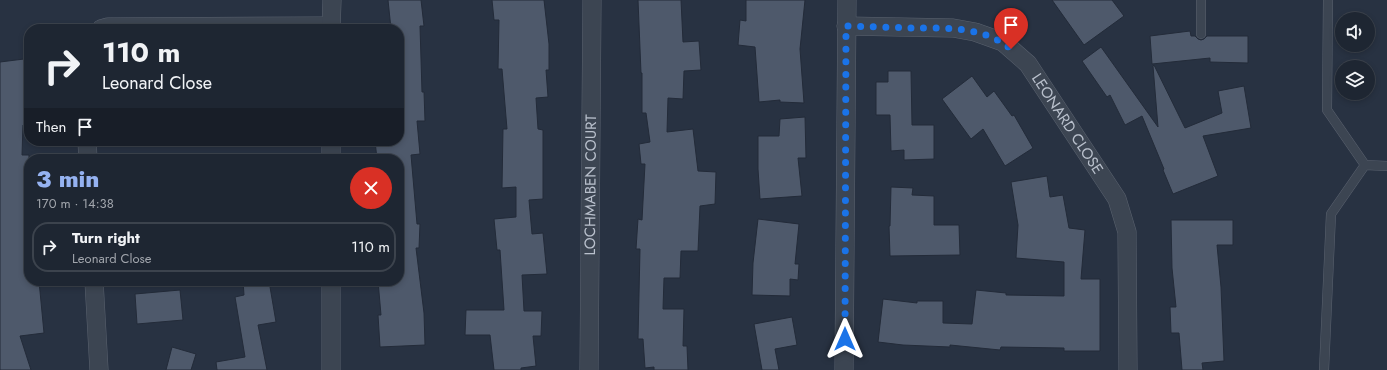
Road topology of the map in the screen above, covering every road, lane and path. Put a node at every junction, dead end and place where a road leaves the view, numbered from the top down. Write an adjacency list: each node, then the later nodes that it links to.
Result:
1 (332, 0): 6 (street)
2 (592, 0): 15 (street, LOCHMABEN COURT)
3 (847, 0): 7 (street)
4 (1201, 0): 8 (lane)
5 (1328, 0): 9 (lane)
6 (331, 24)
7 (846, 26): 16 (street); 17 (street, LEONARD CLOSE)
8 (1201, 34)
9 (1365, 165): 10 (lane); 18 (lane)
10 (1387, 166)
11 (94, 286): 13 (street)
12 (331, 286): 14 (street)
13 (99, 370)
14 (331, 370)
15 (589, 370)
16 (844, 370)
17 (1128, 370)
18 (1324, 370)

